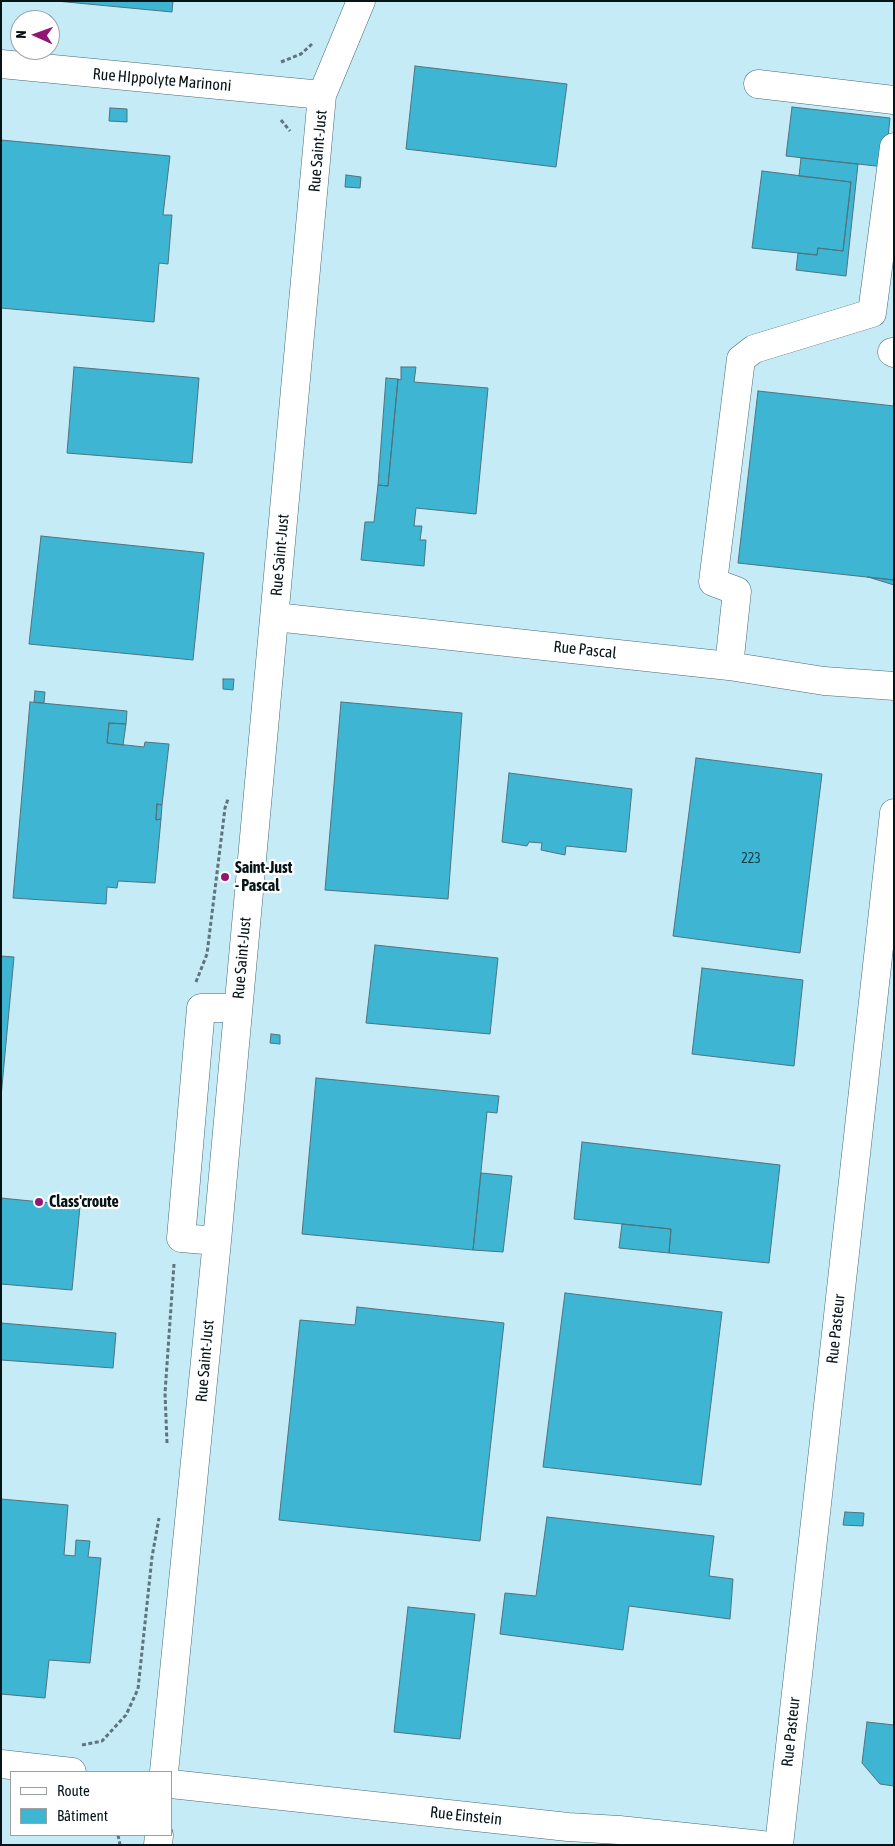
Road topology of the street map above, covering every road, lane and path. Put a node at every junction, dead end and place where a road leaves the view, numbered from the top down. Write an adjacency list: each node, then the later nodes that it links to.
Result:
1 (361, 1): 6 (street, Rue Saint-Just)
2 (318, 38): 3 (path)
3 (280, 62)
4 (1, 64): 6 (street, Rue HIppolyte Marinoni)
5 (758, 84): 7 (street)
6 (322, 95): 11 (street, Rue Saint-Just)
7 (894, 100)
8 (279, 118): 9 (path)
9 (294, 135)
10 (894, 147): 12 (street)
11 (275, 617): 12 (street, Rue Pascal); 17 (street, Rue Saint-Just)
12 (728, 666): 13 (street, Rue Pascal)
13 (894, 686)
14 (230, 793): 16 (path)
15 (894, 813): 29 (street, Rue Pasteur)
16 (195, 991)
17 (237, 1008): 18 (street, Rue Saint-Just); 18 (street)
18 (216, 1241): 25 (street, Rue Saint-Just)
19 (174, 1256): 20 (path)
20 (167, 1451)
21 (160, 1517): 24 (path)
22 (1, 1764): 23 (street)
23 (61, 1771)
24 (70, 1771)
25 (164, 1771)
26 (172, 1784): 27 (street, Rue Einstein)
27 (620, 1837): 28 (street, Rue Einstein)
28 (762, 1845)
29 (779, 1845)

